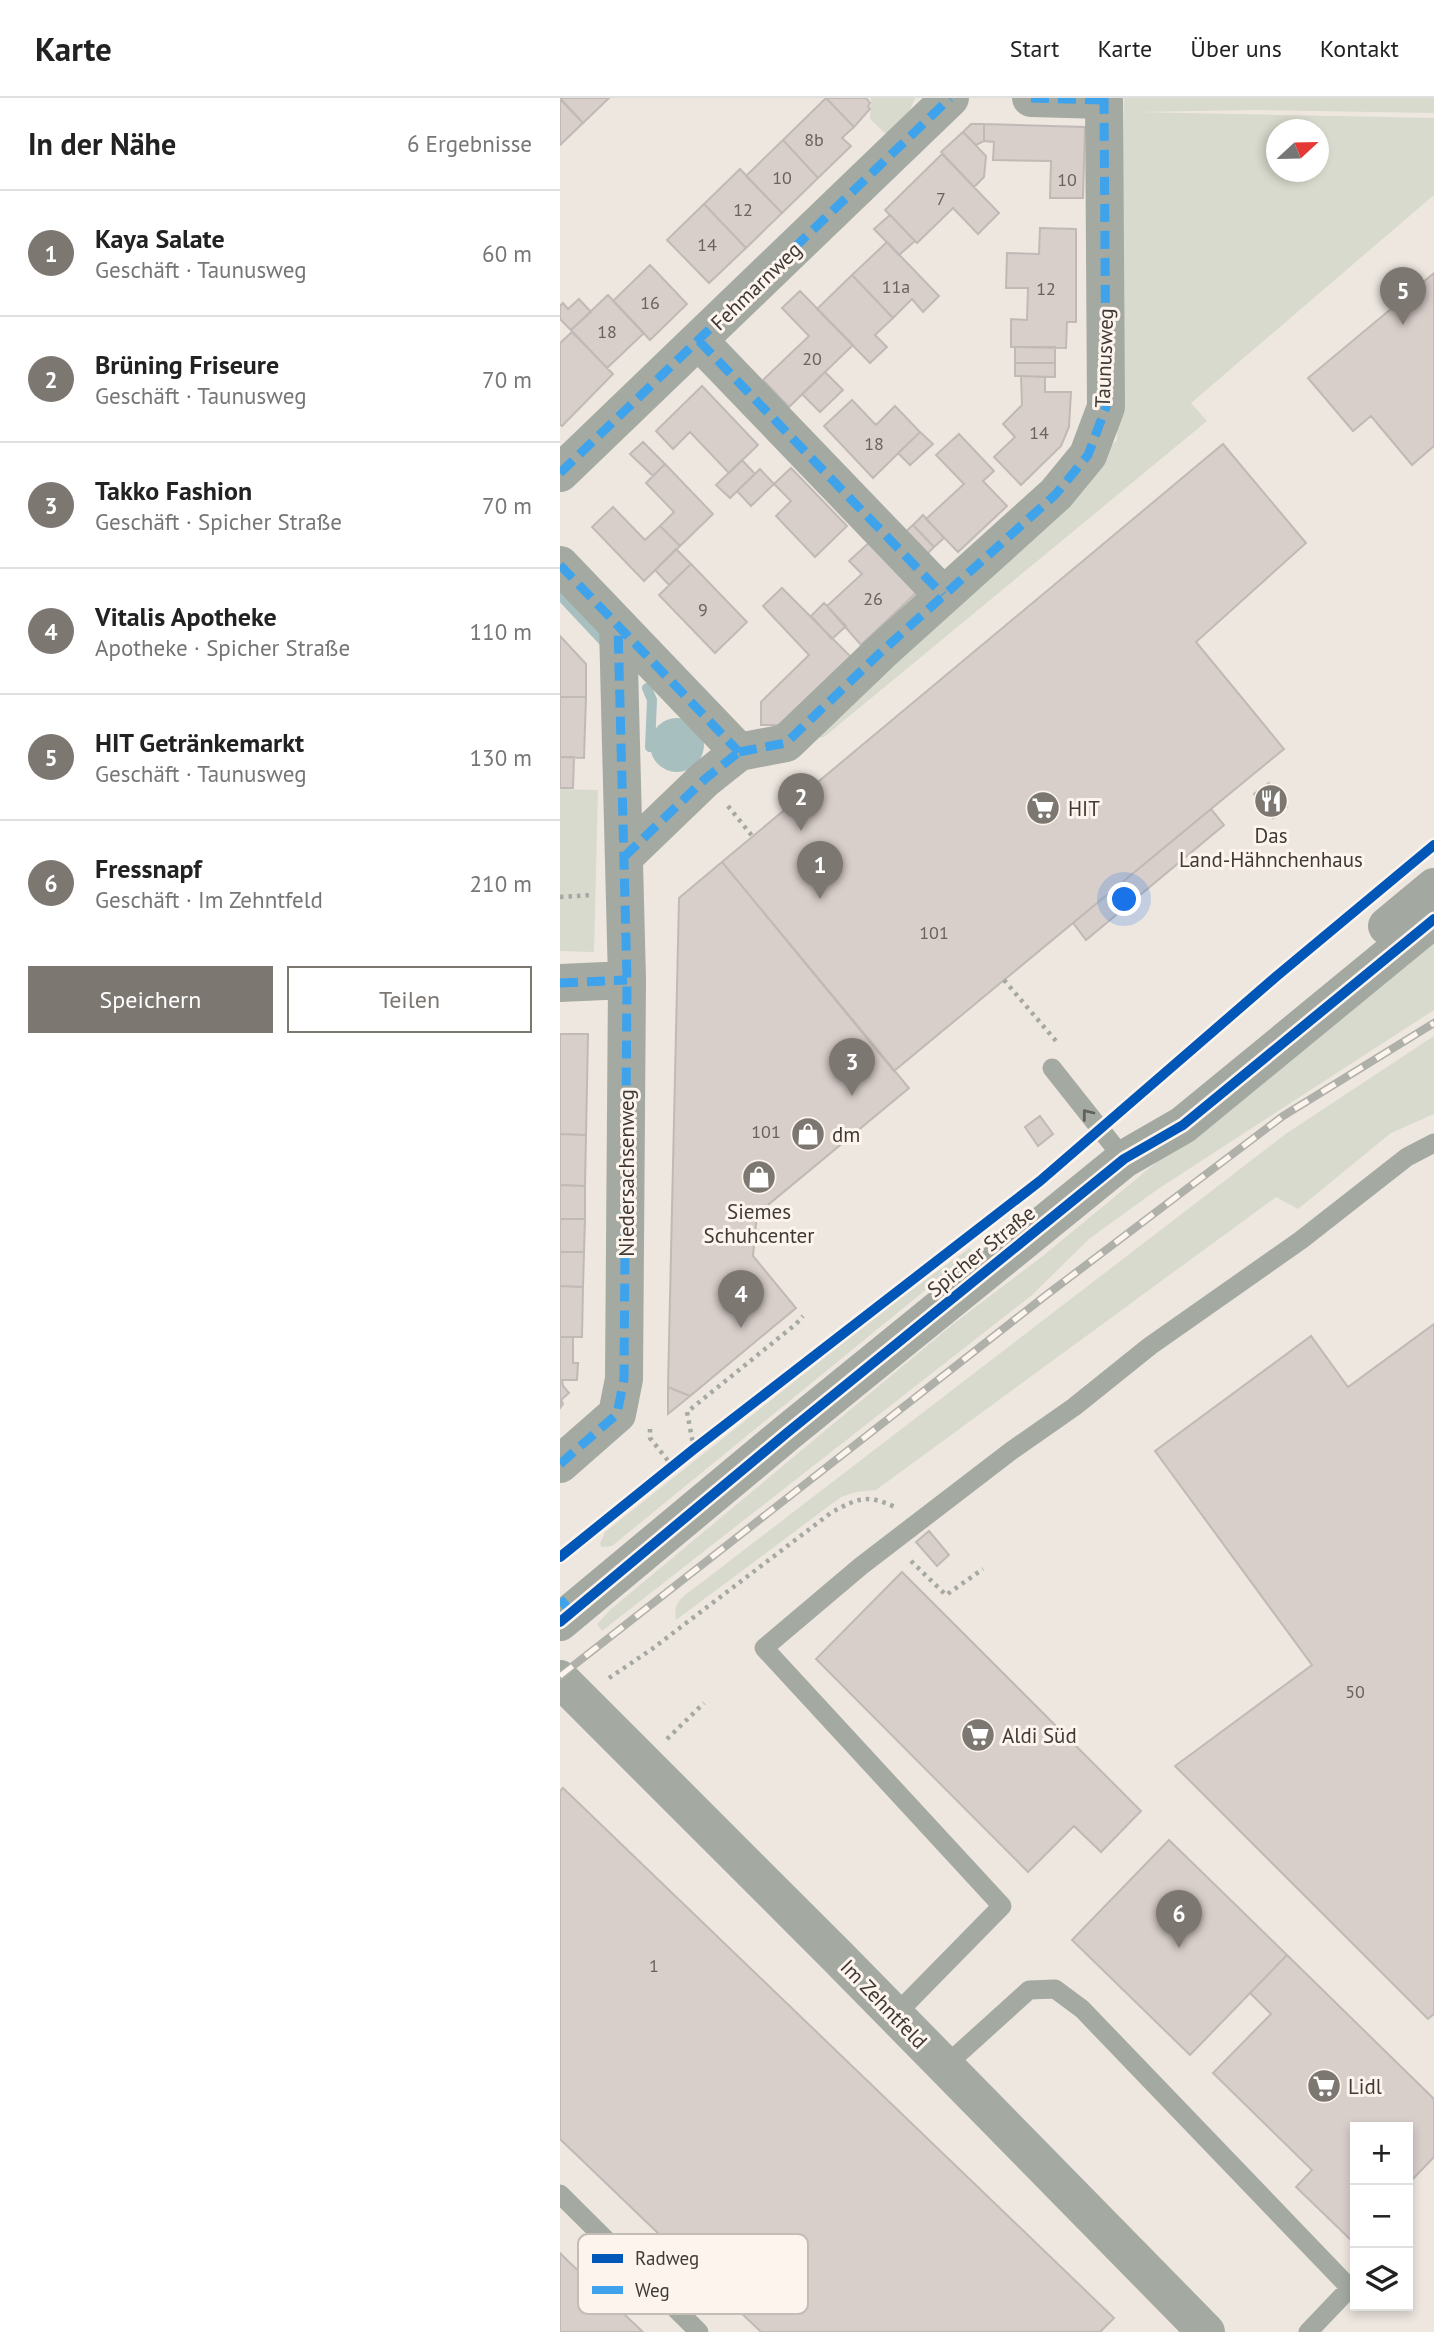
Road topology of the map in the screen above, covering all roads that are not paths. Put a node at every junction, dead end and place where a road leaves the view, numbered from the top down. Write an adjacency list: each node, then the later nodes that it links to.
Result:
1 (950, 98): 4 (street, Fehmarnweg)
2 (1031, 98): 3 (street)
3 (1104, 99): 7 (street, Taunusweg)
4 (699, 341): 5 (street, Fehmarnweg); 7 (street)
5 (560, 473)
6 (560, 565): 8 (street)
7 (943, 595): 9 (street, Taunusweg)
8 (618, 626): 9 (street); 10 (street, Niedersachsenweg)
9 (739, 752): 10 (street)
10 (624, 856): 13 (street, Niedersachsenweg)
11 (1434, 887): 17 (street, Spicher Straße)
12 (1434, 919): 17 (street, Spicher Straße)
13 (627, 980): 14 (street); 18 (street, Niedersachsenweg)
14 (560, 983)
15 (1052, 1068): 17 (lane, one-way to 15)
16 (1434, 1143): 21 (lane)
17 (1124, 1159): 19 (street, Spicher Straße)
18 (560, 1464)
19 (560, 1622)
20 (570, 1689): 21 (street, Im Zehntfeld)
21 (895, 2015): 22 (street, Im Zehntfeld)
22 (945, 2066): 27 (street, Im Zehntfeld); 28 (lane)
23 (560, 2194): 24 (lane)
24 (600, 2234)
25 (681, 2314): 26 (lane)
26 (699, 2332)
27 (1206, 2332)
28 (1308, 2332)

